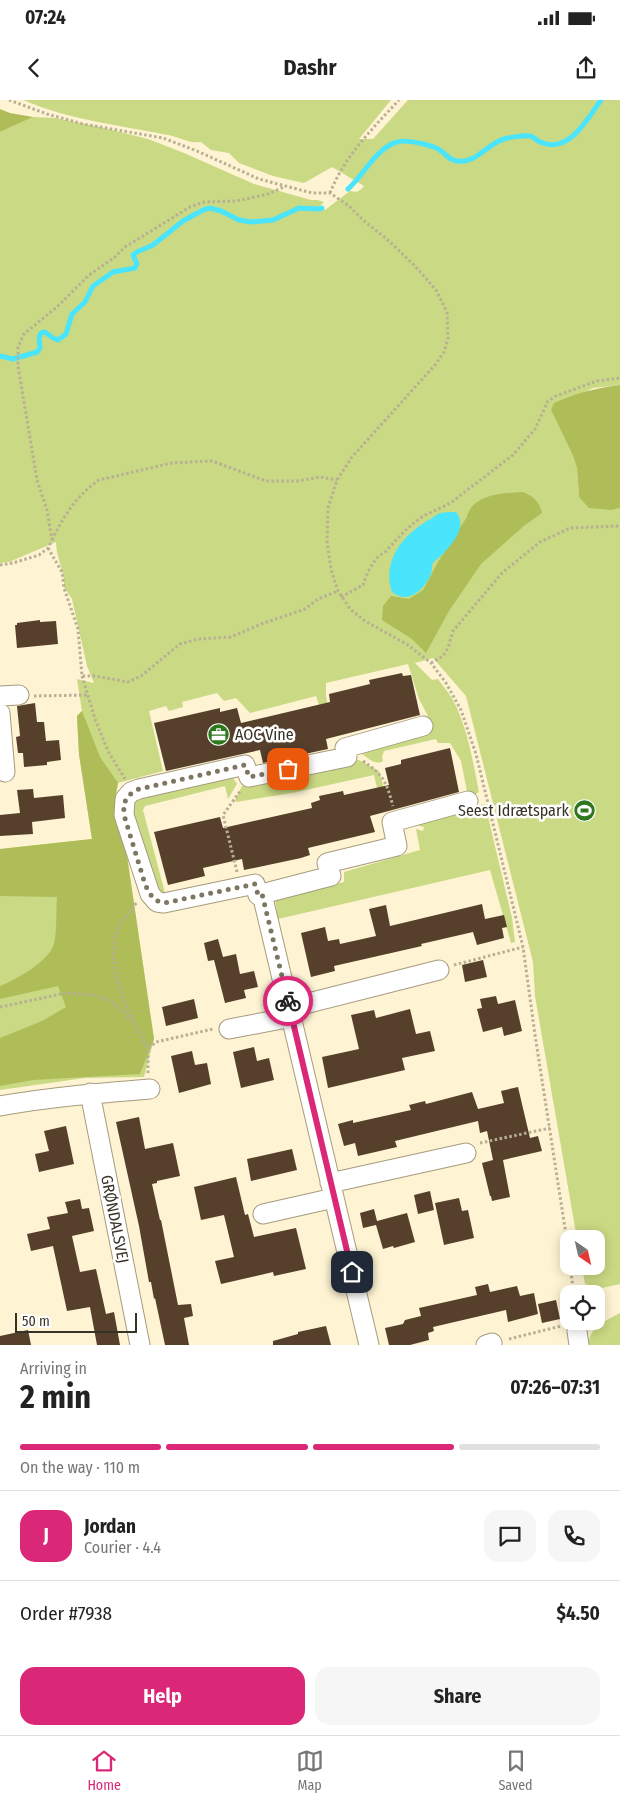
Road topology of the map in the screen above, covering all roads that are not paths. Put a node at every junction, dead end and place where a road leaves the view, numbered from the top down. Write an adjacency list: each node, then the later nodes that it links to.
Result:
1 (19, 694): 2 (street)
2 (0, 696)
3 (0, 713): 5 (street)
4 (422, 726): 7 (street)
5 (5, 772)
6 (468, 801): 7 (street)
7 (262, 894): 9 (street)
8 (438, 970): 9 (street)
9 (290, 1013): 10 (street); 15 (street)
10 (229, 1029)
11 (150, 1089): 12 (street)
12 (90, 1093): 13 (street); 17 (street, GRØNDALSVEJ)
13 (0, 1106)
14 (466, 1153): 15 (street)
15 (332, 1191): 16 (street); 18 (street)
16 (263, 1214)
17 (140, 1345)
18 (369, 1345)

